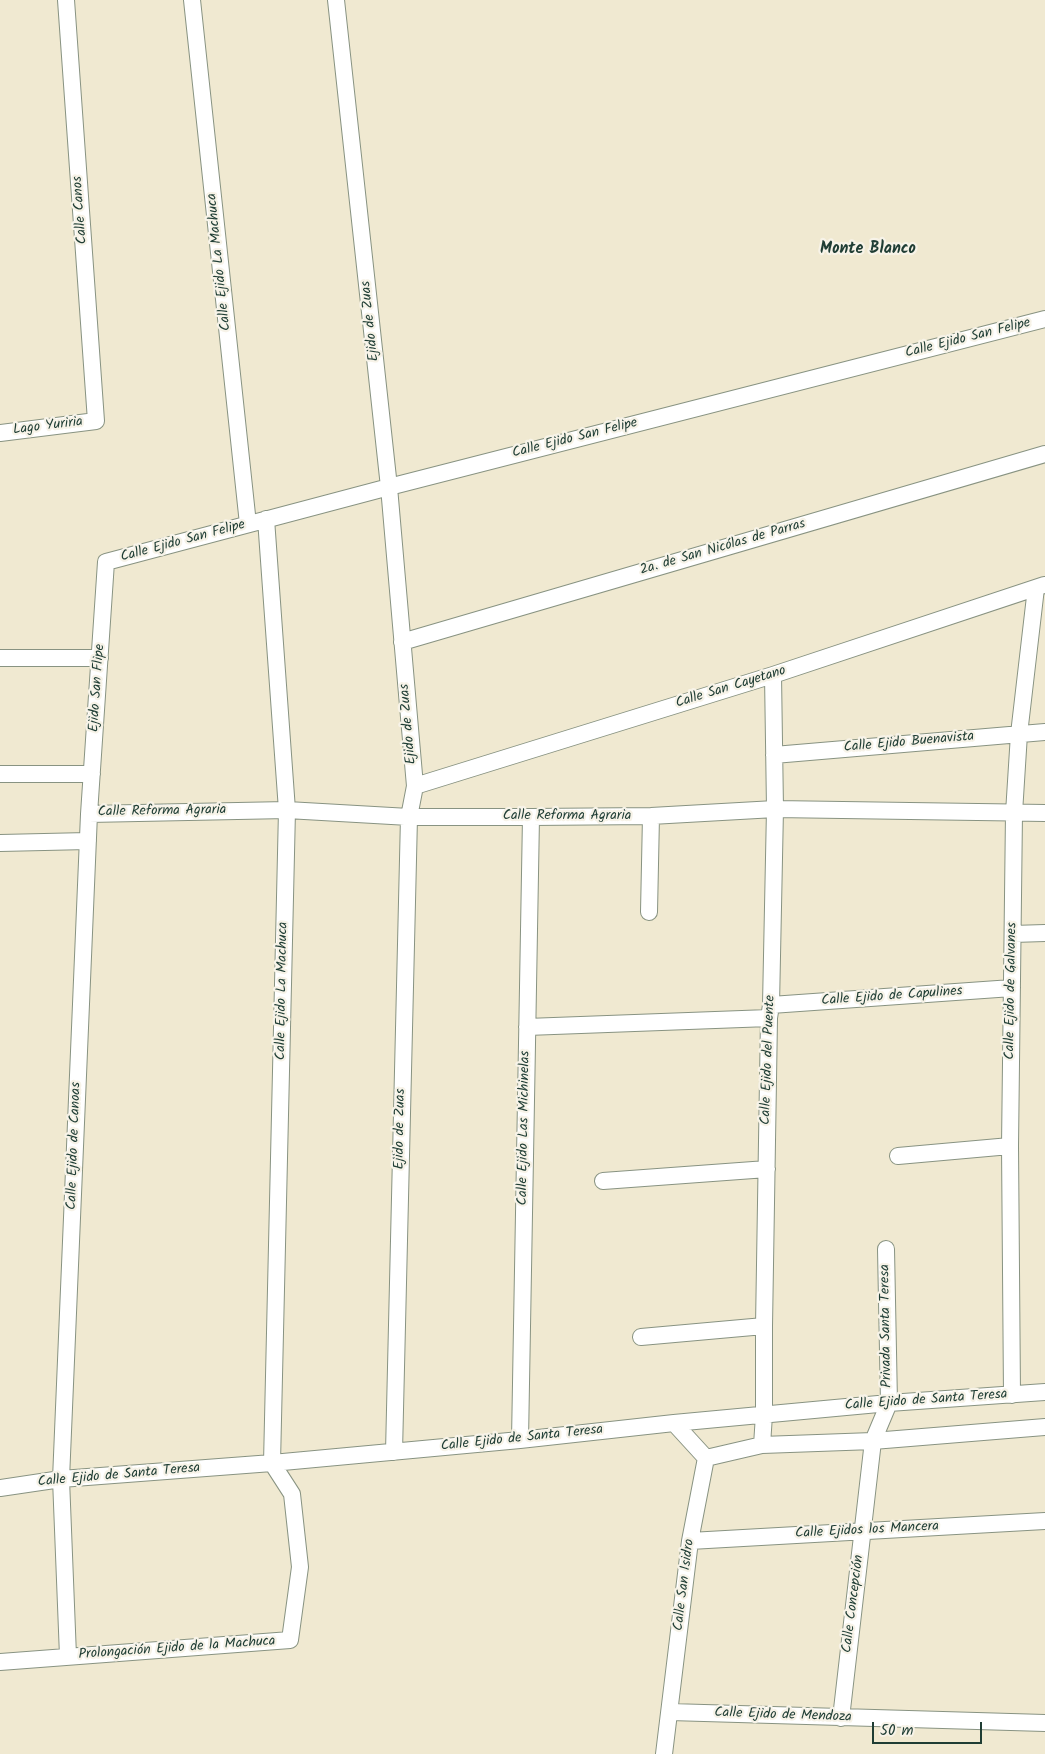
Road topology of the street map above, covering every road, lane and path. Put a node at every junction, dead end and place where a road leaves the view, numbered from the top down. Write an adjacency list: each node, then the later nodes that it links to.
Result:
1 (66, 0): 5 (street, Calle Canos)
2 (192, 0): 10 (street, Calle Ejido La Machuca)
3 (336, 0): 8 (street, Ejido de Zuas)
4 (1045, 319): 8 (street, Calle Ejido San Felipe)
5 (96, 420): 6 (street, Lago Yuriria)
6 (0, 433)
7 (1045, 454): 13 (street, 2a. de San Nicólas de Parras)
8 (389, 487): 9 (street, Calle Ejido San Felipe); 13 (street, Ejido de Zuas)
9 (266, 519): 10 (street, Calle Ejido San Felipe); 24 (street, Calle Ejido La Machuca)
10 (248, 524): 11 (street, Calle Ejido San Felipe)
11 (106, 562): 15 (street, Ejido San Flipe)
12 (1040, 586): 16 (street, Calle San Cayetano); 18 (street, Calle Ejido de Galvanes)
13 (402, 642): 22 (street, Ejido de Zuas)
14 (0, 658): 15 (street)
15 (100, 658): 21 (street, Ejido San Flipe)
16 (773, 675): 19 (street, Calle Ejido del Puente); 22 (street, Calle San Cayetano)
17 (1045, 732): 18 (street, Calle Ejido Buenavista)
18 (1019, 734): 19 (street, Calle Ejido Buenavista); 25 (street, Calle Ejido de Galvanes)
19 (774, 755): 23 (street, Calle Ejido del Puente)
20 (0, 774): 21 (street)
21 (92, 774): 27 (street, Ejido San Flipe)
22 (415, 786): 28 (street, Ejido de Zuas)
23 (775, 809): 25 (street, Calle Reforma Agraria); 29 (street, Calle Reforma Agraria); 37 (street, Calle Ejido del Puente)
24 (287, 810): 27 (street, Calle Reforma Agraria); 28 (street, Calle Reforma Agraria); 57 (street, Calle Ejido La Machuca)
25 (1014, 813): 26 (street, Calle Reforma Agraria); 35 (street, Calle Ejido de Galvanes)
26 (1045, 813)
27 (89, 814): 31 (street, Calle Ejido de Canoas)
28 (409, 816): 30 (street, Calle Reforma Agraria); 55 (street, Ejido de Zuas)
29 (651, 816): 30 (street, Calle Reforma Agraria); 33 (street)
30 (531, 817): 38 (street, Calle Ejido Las Michinelas)
31 (88, 841): 32 (street); 58 (street, Calle Ejido de Canoas)
32 (0, 843)
33 (649, 912)
34 (1045, 933): 35 (street)
35 (1013, 934): 36 (street, Calle Ejido de Galvanes)
36 (1012, 988): 37 (street, Calle Ejido de Capulines); 39 (street, Calle Ejido de Galvanes)
37 (770, 1012): 38 (street, Calle Ejido de Capulines); 41 (street, Calle Ejido del Puente)
38 (527, 1026): 52 (street, Calle Ejido Las Michinelas)
39 (1010, 1146): 40 (street); 47 (street, Calle Ejido de Galvanes)
40 (898, 1156)
41 (767, 1169): 42 (street); 44 (street, Calle Ejido del Puente)
42 (603, 1181)
43 (886, 1249): 48 (street, Privada Santa Teresa)
44 (764, 1326): 45 (street); 49 (street, Calle Ejido del Puente)
45 (641, 1337)
46 (1045, 1392): 47 (street, Calle Ejido de Santa Teresa)
47 (1012, 1395): 48 (street, Calle Ejido de Santa Teresa)
48 (889, 1403): 49 (street, Calle Ejido de Santa Teresa); 53 (street, Calle Concepción)
49 (764, 1415): 50 (street, Calle Ejido de Santa Teresa); 54 (street, Calle Ejido del Puente)
50 (674, 1423): 52 (street, Calle Ejido de Santa Teresa); 56 (street)
51 (1045, 1427): 53 (street)
52 (520, 1440): 55 (street, Calle Ejido de Santa Teresa)
53 (873, 1441): 54 (street); 61 (street, Calle Concepción)
54 (762, 1445): 56 (street)
55 (394, 1452): 57 (street, Calle Ejido de Santa Teresa)
56 (706, 1458): 62 (street, Calle San Isidro)
57 (272, 1463): 58 (street, Calle Ejido de Santa Teresa); 63 (street, Prolongación Ejido de la Machuca)
58 (61, 1479): 59 (street, Calle Ejido de Santa Teresa); 63 (street, Calle Ejido de Canoas)
59 (0, 1488)
60 (1045, 1521): 61 (street, Calle Ejidos los Mancera)
61 (863, 1531): 62 (street, Calle Ejidos los Mancera); 66 (street, Calle Concepción)
62 (690, 1541): 65 (street, Calle San Isidro)
63 (68, 1656): 64 (street, Prolongación Ejido de la Machuca)
64 (0, 1662)
65 (670, 1712): 66 (street, Calle Ejido de Mendoza); 68 (street, Calle San Isidro)
66 (841, 1718): 67 (street, Calle Ejido de Mendoza)
67 (1045, 1722)
68 (664, 1754)

